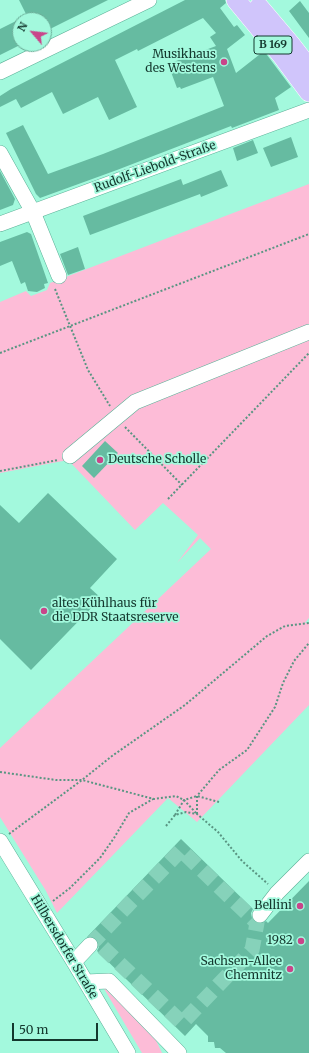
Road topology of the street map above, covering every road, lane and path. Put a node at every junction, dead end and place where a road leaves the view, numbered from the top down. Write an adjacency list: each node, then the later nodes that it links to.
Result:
1 (149, 0): 5 (street)
2 (236, 0): 6 (main road, B 169)
3 (252, 0): 4 (main road, B 169)
4 (309, 68)
5 (0, 72)
6 (309, 92)
7 (309, 110): 9 (street, Rudolf-Liebold-Straße)
8 (0, 153): 9 (street)
9 (33, 212): 10 (street, Rudolf-Liebold-Straße); 12 (street)
10 (0, 224)
11 (309, 234): 13 (path)
12 (59, 276): 13 (path)
13 (70, 326): 15 (path); 17 (path)
14 (309, 332): 17 (street)
15 (0, 353)
16 (309, 353): 20 (path)
17 (117, 418): 18 (street); 20 (path)
18 (70, 456): 19 (path)
19 (0, 470)
20 (182, 485): 21 (path)
21 (168, 499)
22 (309, 623): 25 (path)
23 (309, 643): 26 (path)
24 (0, 772): 25 (path)
25 (82, 780): 27 (path); 33 (path)
26 (197, 796): 28 (path); 29 (path); 30 (path)
27 (154, 799): 28 (path); 36 (path)
28 (184, 800): 30 (path); 31 (path)
29 (219, 802)
30 (197, 814): 31 (path); 35 (path)
31 (175, 815): 32 (path)
32 (166, 826)
33 (3, 838): 36 (street, Hilbersdorfer Straße)
34 (309, 861): 35 (street)
35 (277, 893): 37 (street)
36 (42, 909): 39 (street, Hilbersdorfer Straße)
37 (260, 915)
38 (90, 945): 39 (street)
39 (74, 962): 40 (street, Hilbersdorfer Straße)
40 (86, 982): 41 (street, Hilbersdorfer Straße); 42 (street)
41 (128, 1053)
42 (179, 1053)

